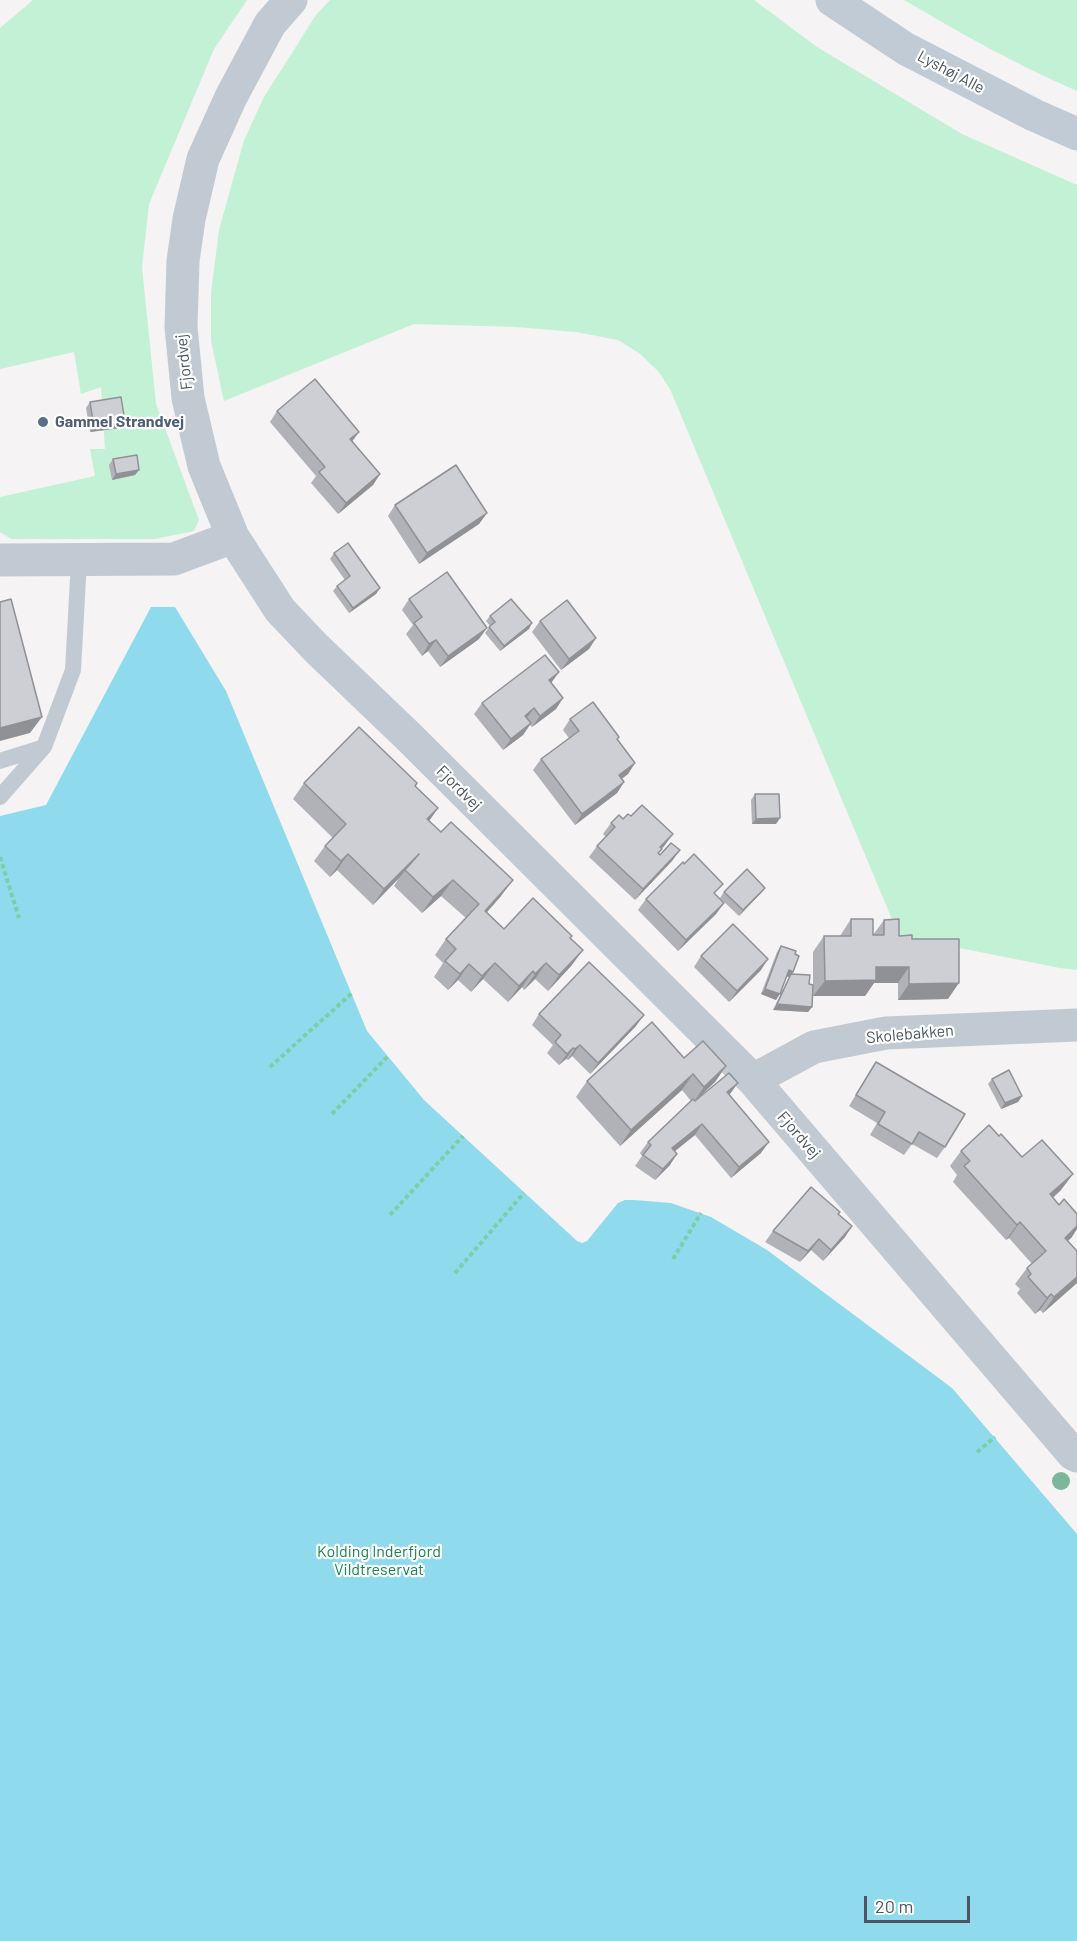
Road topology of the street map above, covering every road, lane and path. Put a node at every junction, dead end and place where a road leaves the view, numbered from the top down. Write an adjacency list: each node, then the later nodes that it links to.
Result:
1 (291, 0): 4 (street, Fjordvej)
2 (832, 0): 3 (street, Lyshøj Alle)
3 (1077, 134)
4 (233, 537): 6 (street); 16 (street, Fjordvej)
5 (0, 560): 6 (street)
6 (79, 560): 7 (lane)
7 (44, 747): 8 (lane); 9 (lane)
8 (0, 761)
9 (0, 797)
10 (0, 857): 11 (path)
11 (19, 918)
12 (352, 993): 15 (path)
13 (1077, 1025): 16 (street, Skolebakken)
14 (388, 1056): 17 (path)
15 (270, 1067)
16 (753, 1080): 26 (street, Fjordvej)
17 (332, 1114)
18 (464, 1136): 21 (path)
19 (524, 1193): 23 (path)
20 (701, 1213): 22 (path)
21 (390, 1215)
22 (673, 1259)
23 (454, 1273)
24 (995, 1437): 25 (path)
25 (977, 1452)
26 (1077, 1456)

